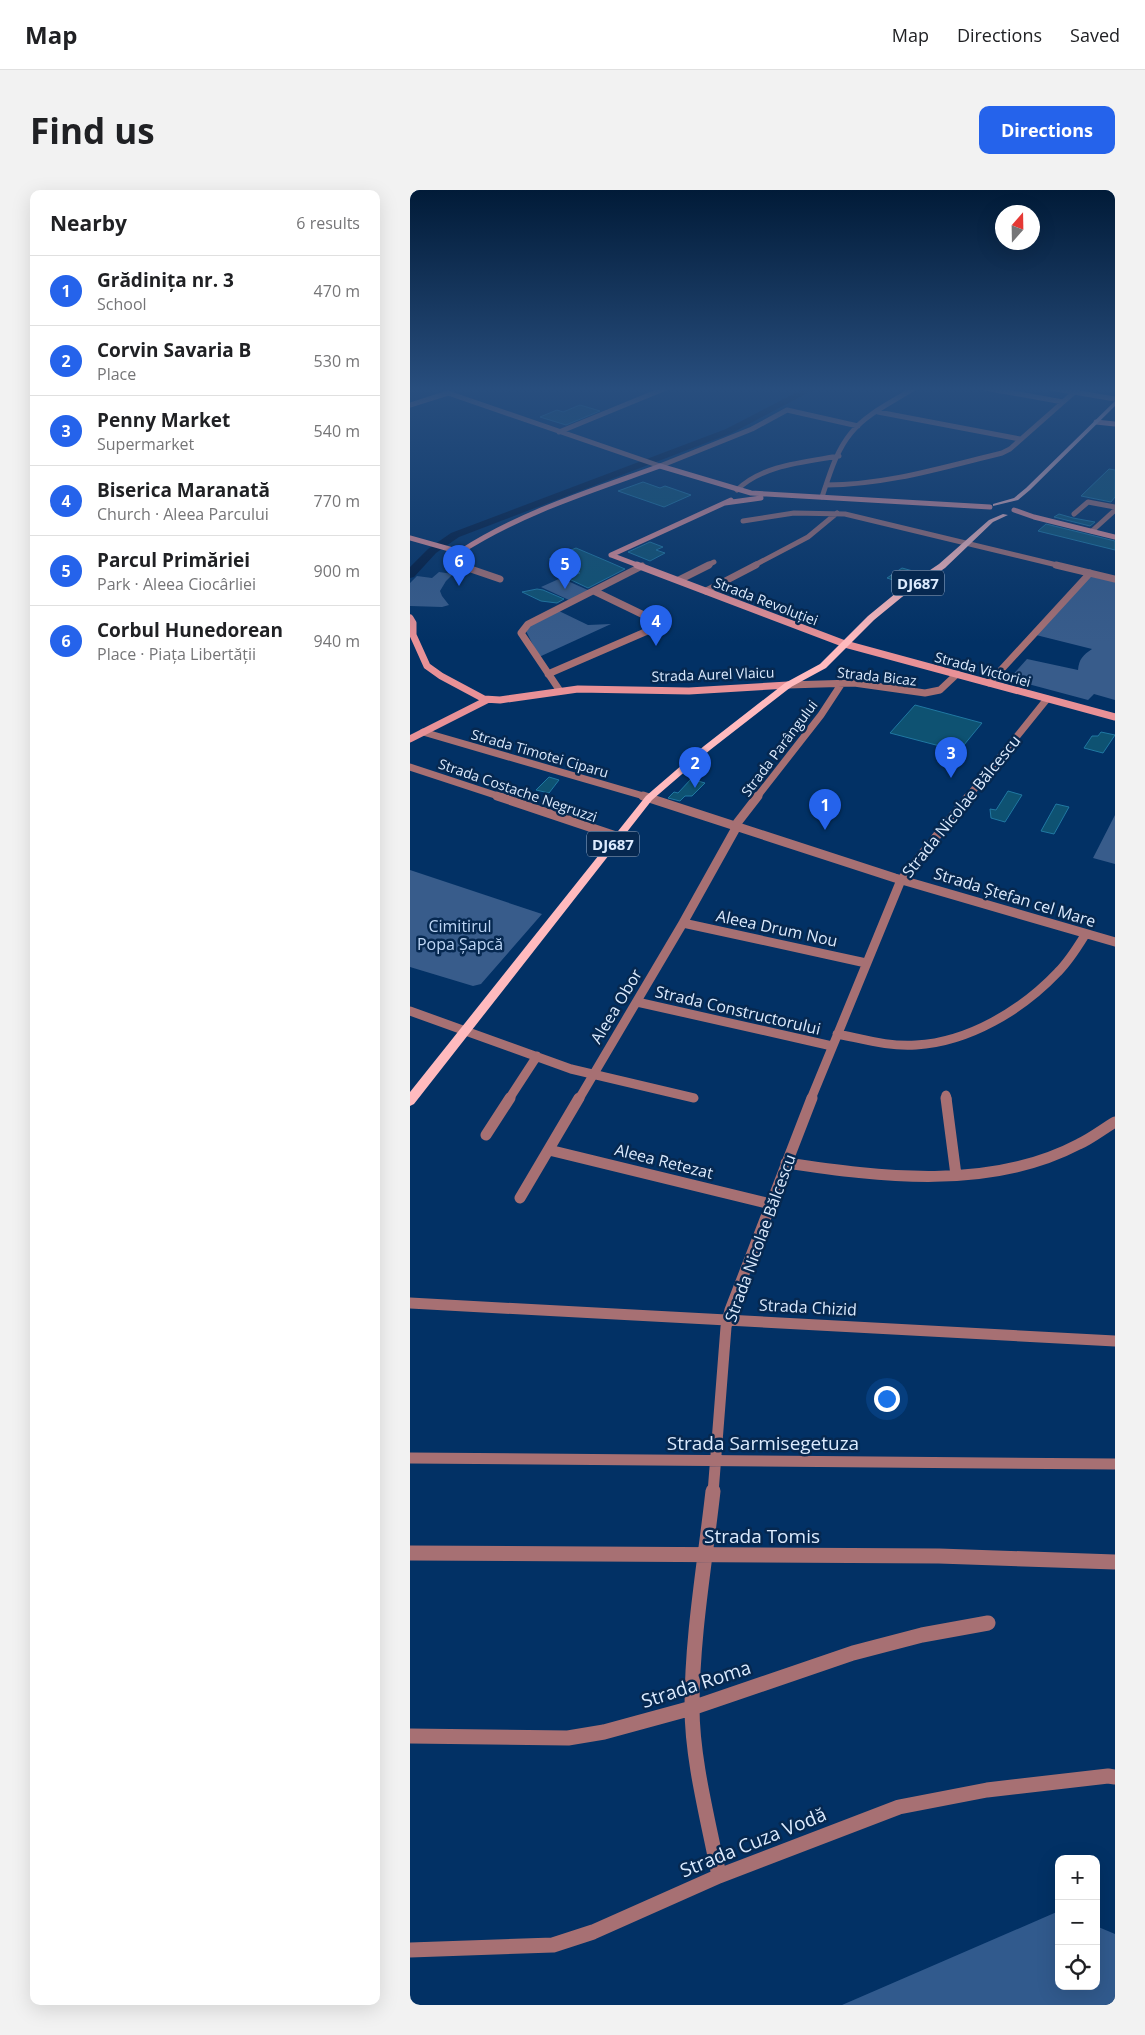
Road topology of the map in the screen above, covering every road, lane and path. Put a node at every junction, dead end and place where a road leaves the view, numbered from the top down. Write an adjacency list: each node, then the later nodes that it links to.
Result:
1 (638, 473): 24 (street)
2 (672, 473): 8 (street)
3 (767, 473): 8 (street)
4 (832, 473): 7 (street)
5 (923, 473): 7 (street)
6 (1045, 473): 11 (main road)
7 (826, 485): 9 (street)
8 (737, 492): 9 (street); 10 (street); 12 (street)
9 (822, 497): 14 (street)
10 (767, 498): 12 (street); 14 (street)
11 (1016, 499): 14 (main road); 15 (main road)
12 (725, 503): 26 (street, Strada Revoluției)
13 (1115, 508): 17 (street); 20 (street)
14 (991, 509): 15 (main road); 19 (main road)
15 (1010, 512): 19 (main road, Strada Aurel Vlaicu / DJ687); 20 (street)
16 (837, 513): 18 (street); 23 (street); 32 (street)
17 (1074, 514)
18 (743, 521)
19 (991, 521): 23 (main road, Strada Aurel Vlaicu / DJ687)
20 (1092, 531): 21 (street)
21 (1115, 537)
22 (410, 538): 24 (street)
23 (968, 543): 27 (street); 35 (main road, Strada Aurel Vlaicu / DJ687)
24 (460, 552): 28 (street)
25 (714, 562): 30 (street, Strada Revoluției)
26 (642, 566): 30 (street, Strada Revoluției); 31 (street)
27 (1090, 573): 29 (street); 39 (street)
28 (500, 579)
29 (1115, 579)
30 (679, 580): 32 (street, Strada Revoluției)
31 (594, 591): 36 (street); 36 (street)
32 (706, 591): 35 (street, Strada Revoluției)
33 (410, 618): 34 (street)
34 (411, 629): 43 (street)
35 (845, 644): 37 (street, Strada Victoriei); 40 (main road, Strada Aurel Vlaicu / DJ687)
36 (548, 674): 41 (street)
37 (956, 674): 38 (street, Strada Bicaz); 39 (street, Strada Victoriei)
38 (842, 683): 40 (street, Strada Bicaz); 49 (street, Strada Parângului)
39 (989, 683): 42 (street, Strada Victoriei)
40 (788, 685): 41 (street, Strada Aurel Vlaicu); 48 (main road, DJ687)
41 (560, 691): 43 (street, Strada Aurel Vlaicu)
42 (1047, 699): 44 (street, Strada Victoriei); 51 (street, Strada Nicolae Bălcescu)
43 (487, 700): 45 (street)
44 (1115, 717)
45 (423, 732): 46 (street); 48 (street, Strada Timotei Ciparu)
46 (410, 739)
47 (410, 767): 50 (street, Strada Costache Negruzzi)
48 (649, 798): 49 (street, Strada Ștefan cel Mare); 50 (main road, DJ687)
49 (735, 828): 51 (street, Strada Ștefan cel Mare); 52 (street, Aleea Obor)
50 (619, 837): 58 (main road, DJ687)
51 (901, 880): 53 (street, Strada Ștefan cel Mare); 55 (street, Strada Nicolae Bălcescu)
52 (683, 923): 55 (street, Aleea Drum Nou); 56 (street, Aleea Obor)
53 (1085, 934): 54 (street, Strada Ștefan cel Mare); 59 (street)
54 (1111, 941)
55 (866, 963): 59 (street, Strada Nicolae Bălcescu)
56 (637, 1002): 60 (street, Strada Constructorului); 62 (street, Aleea Obor)
57 (410, 1011): 58 (street)
58 (466, 1030): 61 (street); 65 (main road, DJ687)
59 (837, 1034): 60 (street, Strada Nicolae Bălcescu)
60 (832, 1046): 69 (street, Strada Nicolae Bălcescu)
61 (537, 1056): 62 (street); 67 (street)
62 (594, 1074): 64 (street); 68 (street, Aleea Obor)
63 (946, 1095): 70 (street)
64 (694, 1098)
65 (410, 1101)
66 (1115, 1122): 70 (street)
67 (486, 1135)
68 (549, 1150): 71 (street, Aleea Obor); 72 (street, Aleea Retezat)
69 (786, 1163): 70 (street); 72 (street, Strada Nicolae Bălcescu)
70 (956, 1175)
71 (520, 1198)
72 (771, 1204): 74 (street, Strada Nicolae Bălcescu)
73 (410, 1303): 74 (street, Strada Chizid)
74 (728, 1319): 75 (street, Strada Chizid); 77 (street, Strada Nicolae Bălcescu)
75 (1115, 1341)
76 (410, 1458): 77 (street, Strada Sarmisegetuza)
77 (717, 1461): 78 (street, Strada Sarmisegetuza); 80 (street, Strada Nicolae Bălcescu)
78 (1115, 1464)
79 (410, 1553): 80 (street, Strada Tomis)
80 (706, 1556): 81 (street, Strada Tomis); 83 (street, Strada Nicolae Bălcescu)
81 (1115, 1562)
82 (988, 1623): 83 (street, Strada Roma)
83 (692, 1708): 84 (street, Strada Roma); 86 (street, Strada Nicolae Bălcescu)
84 (410, 1736)
85 (1115, 1777): 86 (street, Strada Cuza Vodă)
86 (718, 1876): 87 (street, Strada Cuza Vodă)
87 (410, 1950)

